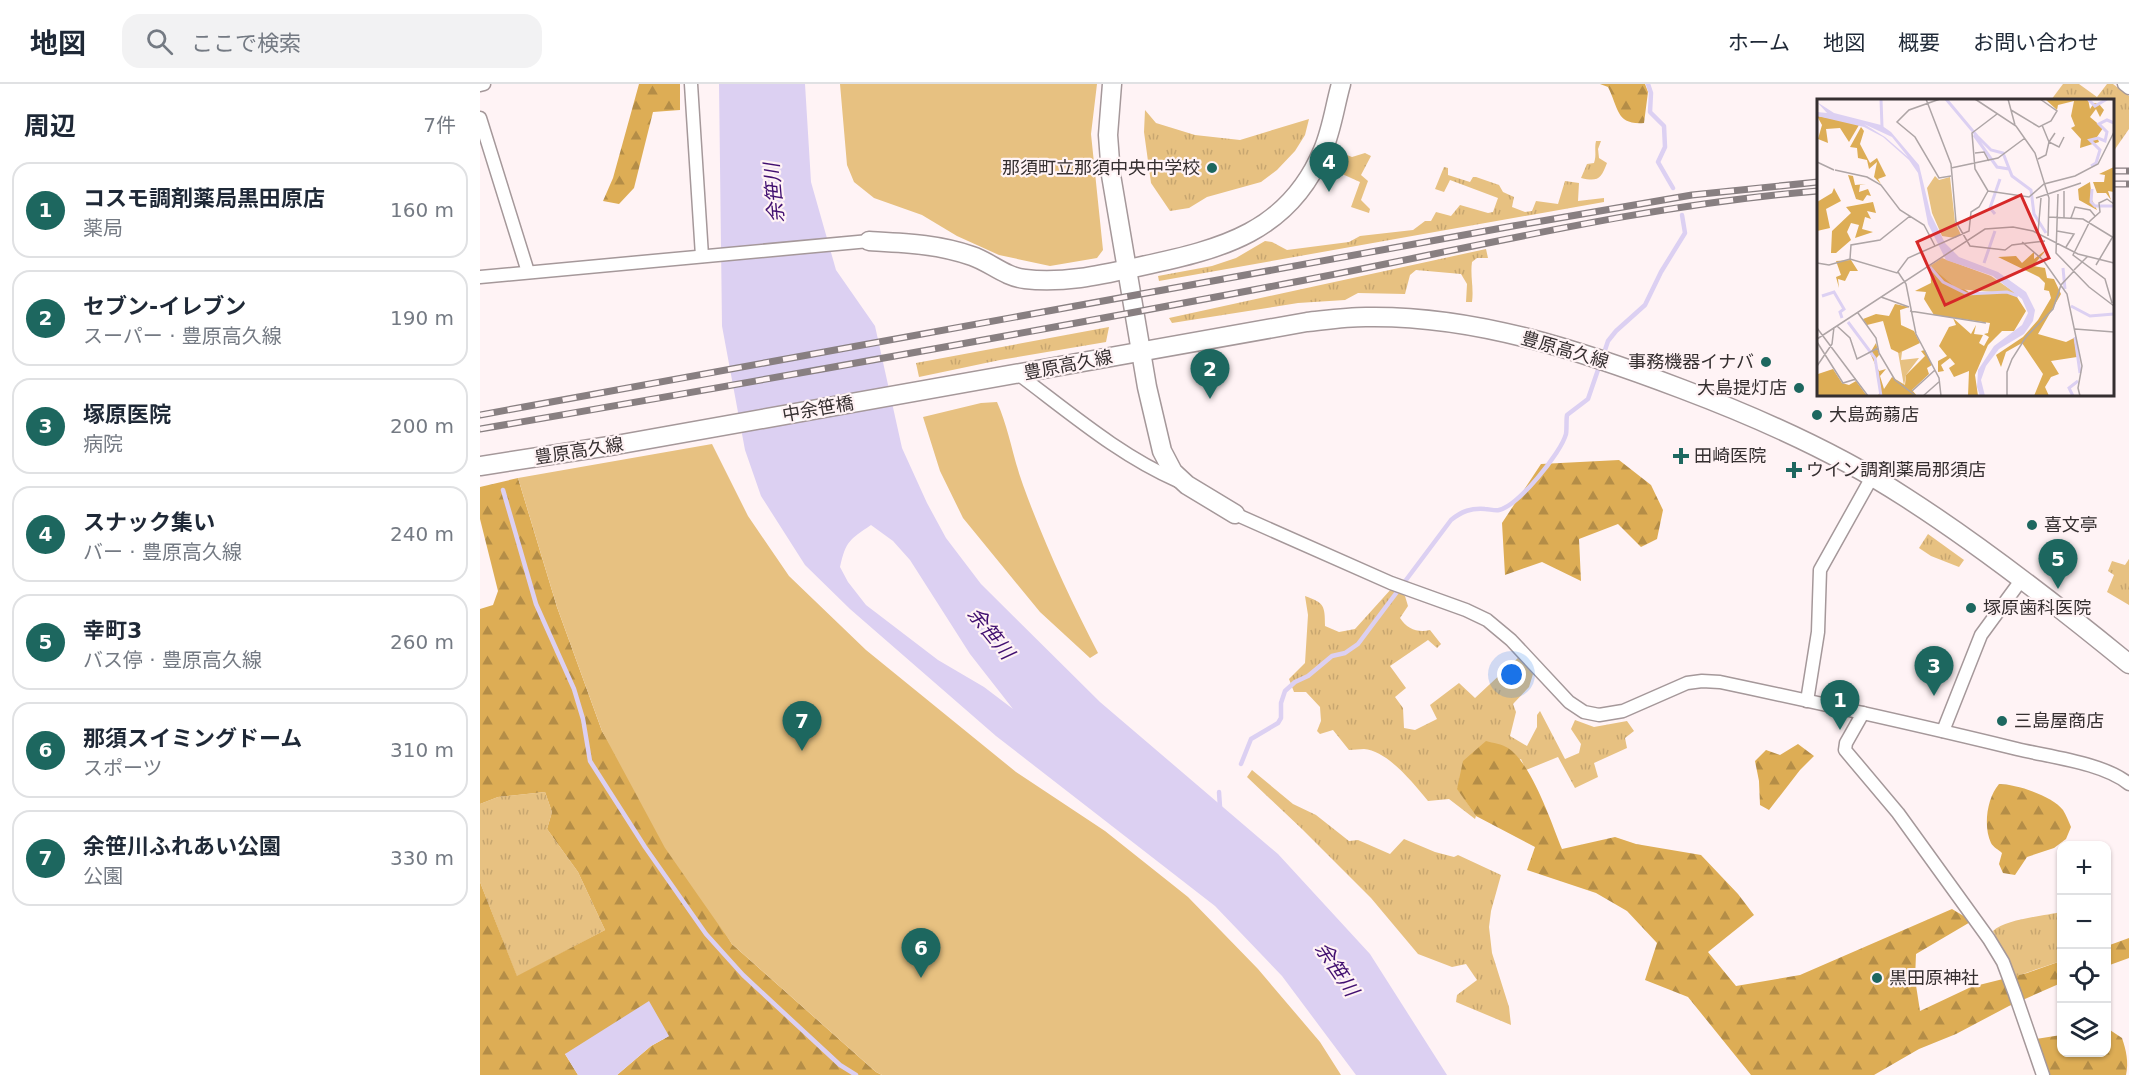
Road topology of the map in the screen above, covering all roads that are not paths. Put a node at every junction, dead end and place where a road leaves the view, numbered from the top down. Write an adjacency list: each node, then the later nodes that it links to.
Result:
1 (691, 84): 8 (street)
2 (1112, 84): 9 (main road)
3 (1341, 84): 9 (main road)
4 (2124, 84): 5 (street)
5 (2129, 88)
6 (480, 118): 10 (street)
7 (869, 241): 8 (street); 9 (main road)
8 (702, 256): 10 (street)
9 (1127, 269): 12 (main road)
10 (528, 272): 11 (street)
11 (480, 277)
12 (1142, 351): 13 (main road, 豊原高久線); 17 (main road, 豊原高久線); 18 (main road)
13 (1017, 374): 14 (main road, 豊原高久線); 18 (street)
14 (923, 392): 15 (main road, 中余笹橋)
15 (712, 427): 16 (main road, 豊原高久線)
16 (480, 466)
17 (1872, 477): 20 (main road, 豊原高久線); 22 (street)
18 (1187, 485): 19 (main road)
19 (1235, 514): 22 (street)
20 (2022, 579): 21 (main road, 豊原高久線); 24 (street)
21 (2129, 664)
22 (1807, 701): 23 (street)
23 (1863, 712): 24 (street); 26 (street)
24 (1943, 731): 25 (street)
25 (2129, 784)
26 (2043, 1075)

